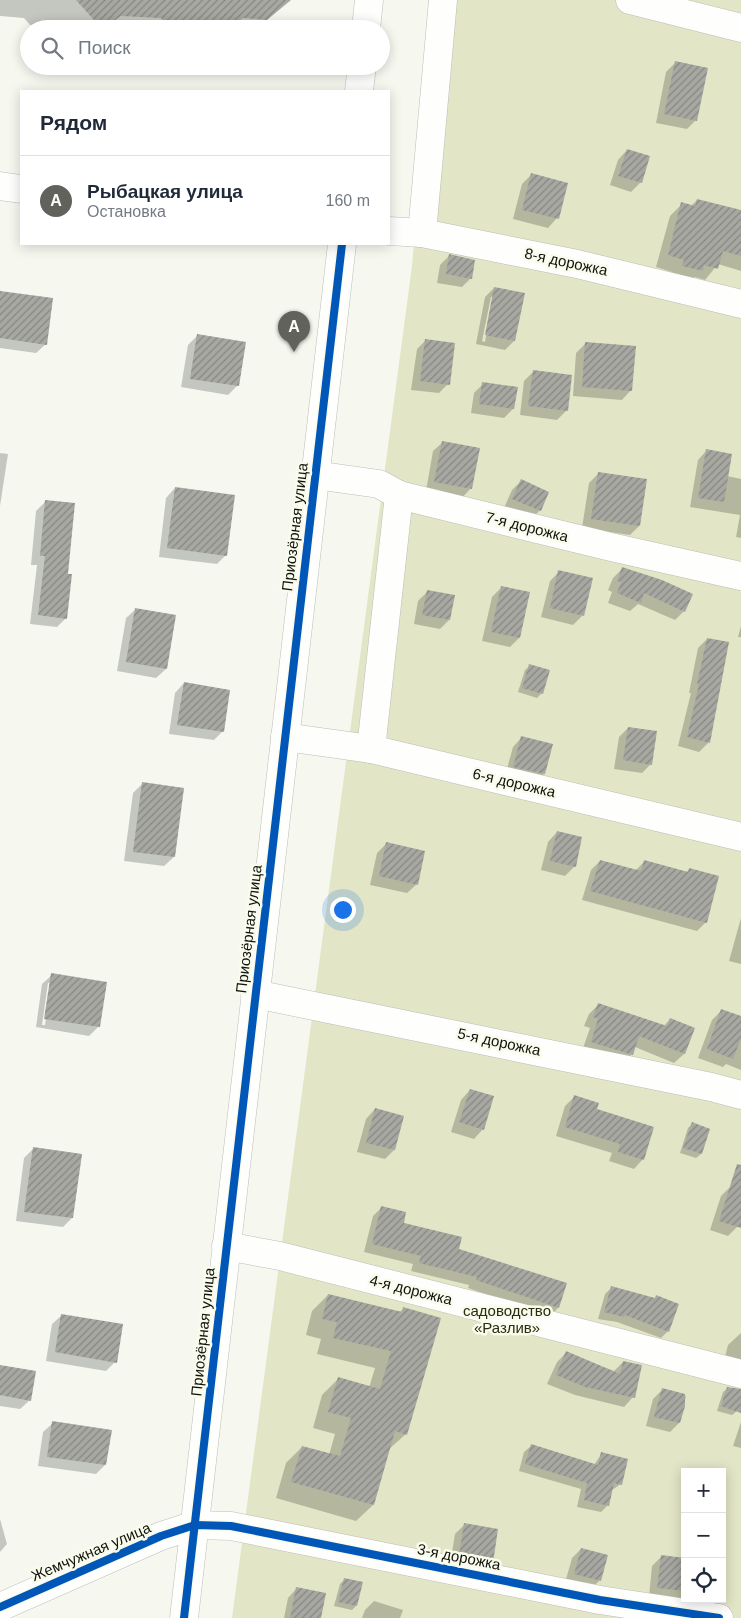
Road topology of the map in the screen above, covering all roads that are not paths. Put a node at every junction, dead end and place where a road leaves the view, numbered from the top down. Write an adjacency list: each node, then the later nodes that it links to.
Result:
1 (369, 0): 4 (street)
2 (443, 0): 11 (street)
3 (630, 0): 5 (street)
4 (367, 20)
5 (741, 28)
6 (361, 75): 7 (street)
7 (359, 90)
8 (0, 186): 9 (street)
9 (20, 189)
10 (390, 231): 11 (street, 8-я дорожка)
11 (422, 233): 13 (street, 8-я дорожка)
12 (342, 245): 14 (street, Приозёрная улица)
13 (741, 304)
14 (315, 476): 15 (street, 7-я дорожка); 17 (street, Приозёрная улица)
15 (399, 495): 16 (street, 7-я дорожка); 18 (street)
16 (741, 576)
17 (285, 737): 18 (street, 6-я дорожка); 20 (street, Приозёрная улица)
18 (370, 748): 19 (street, 6-я дорожка)
19 (741, 837)
20 (256, 994): 21 (street, 5-я дорожка); 22 (street, Приозёрная улица)
21 (741, 1095)
22 (226, 1246): 23 (street, 4-я дорожка); 24 (street, Приозёрная улица)
23 (741, 1374)
24 (195, 1525): 25 (street, Жемчужная улица); 26 (street, Приозёрная улица); 27 (street, 3-я дорожка)
25 (0, 1607)
26 (184, 1618)
27 (719, 1618)

